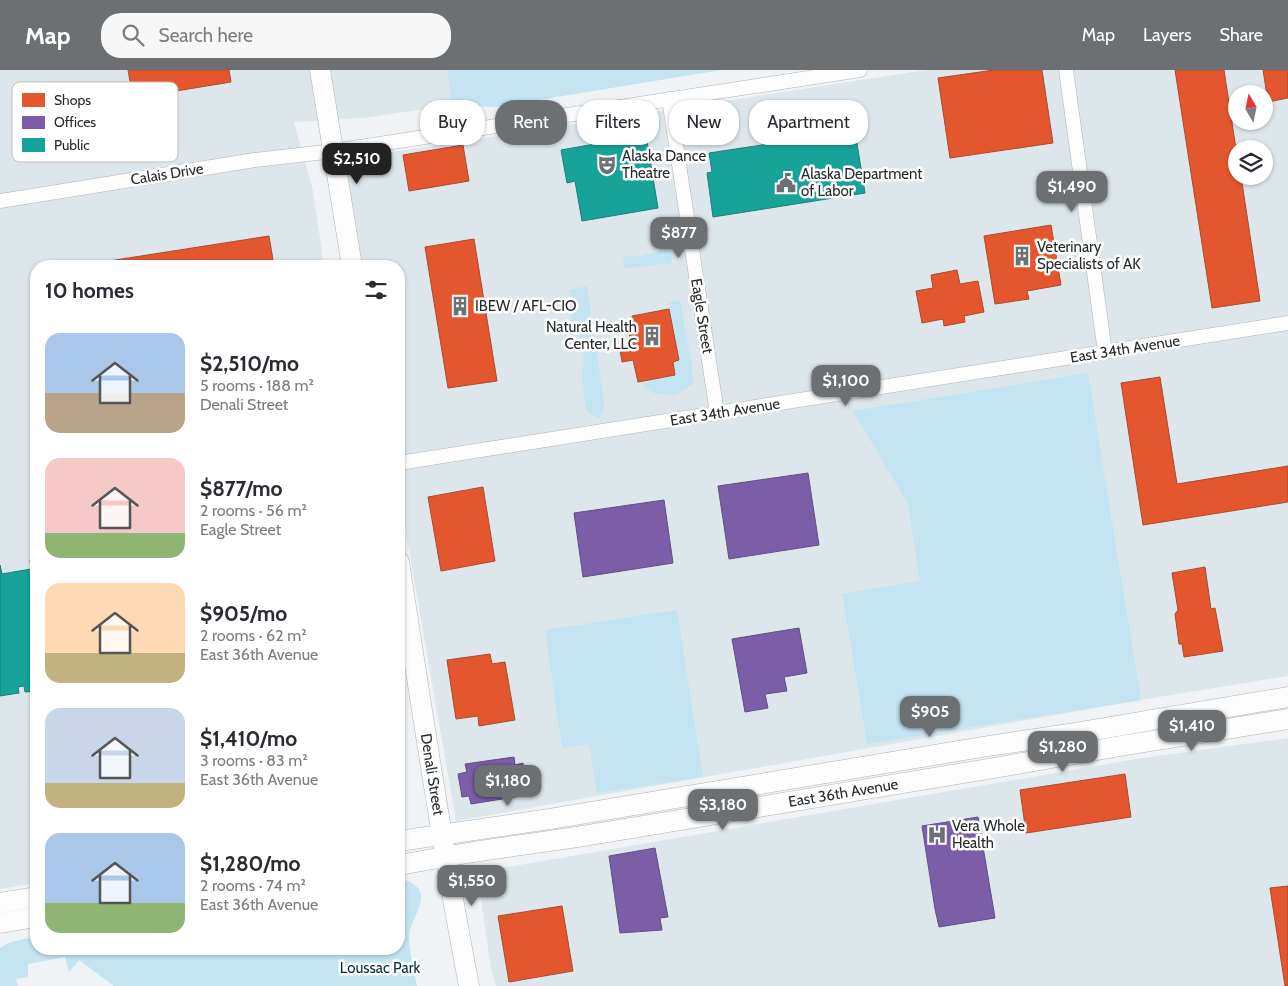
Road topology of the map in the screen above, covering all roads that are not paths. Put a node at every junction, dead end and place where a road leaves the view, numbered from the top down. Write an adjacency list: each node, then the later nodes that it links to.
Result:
1 (320, 70): 6 (main road)
2 (860, 70): 4 (street, Calais Drive)
3 (1066, 70): 10 (street)
4 (669, 100): 6 (street, Calais Drive)
5 (676, 145): 11 (street, Eagle Street)
6 (334, 151): 7 (street, Calais Drive); 8 (main road)
7 (0, 201)
8 (351, 260)
9 (1288, 323): 10 (street, East 34th Avenue)
10 (1105, 352): 11 (street, East 34th Avenue)
11 (717, 413): 12 (street, East 34th Avenue)
12 (405, 462)
13 (405, 600): 18 (main road, Denali Street)
14 (1288, 696): 16 (main road, East 36th Avenue)
15 (1288, 719): 17 (main road, East 36th Avenue)
16 (1128, 724): 17 (main road); 18 (main road, East 36th Avenue)
17 (994, 768): 20 (main road, East 36th Avenue)
18 (442, 834): 19 (main road, East 36th Avenue); 20 (main road, Denali Street)
19 (405, 840)
20 (446, 857): 21 (main road, East 36th Avenue); 26 (main road, Denali Street)
21 (405, 865)
22 (30, 898): 23 (main road)
23 (0, 903)
24 (30, 918): 25 (main road)
25 (0, 923)
26 (469, 986)

